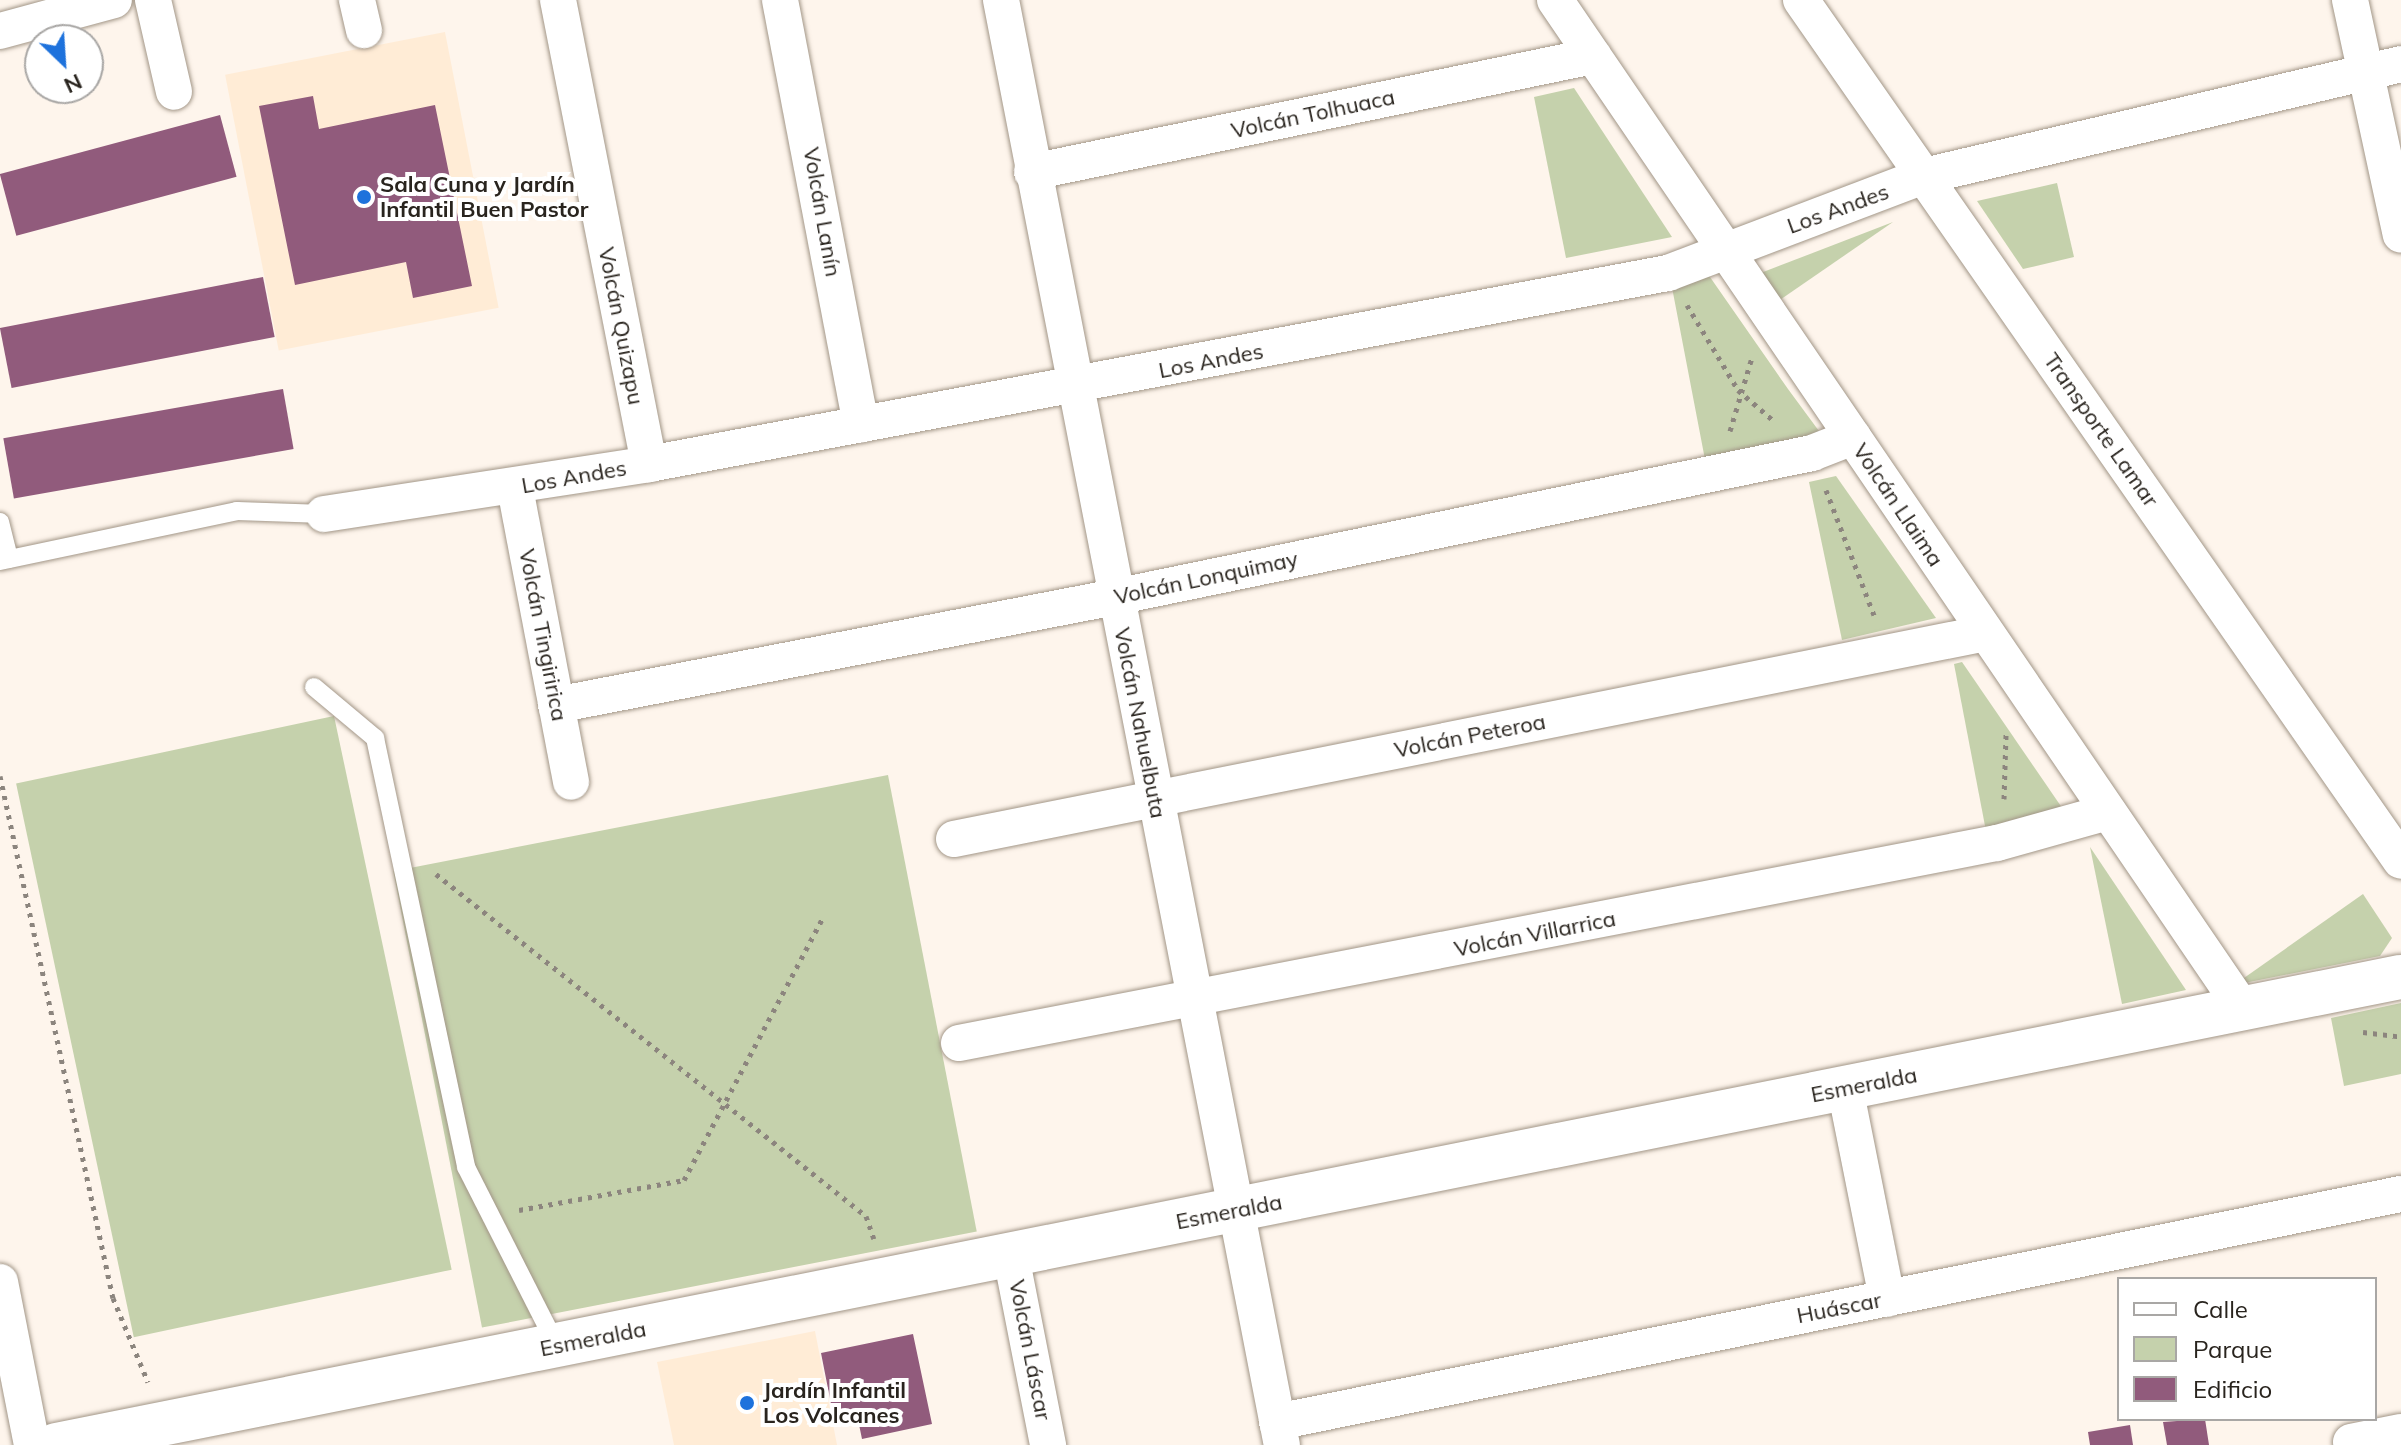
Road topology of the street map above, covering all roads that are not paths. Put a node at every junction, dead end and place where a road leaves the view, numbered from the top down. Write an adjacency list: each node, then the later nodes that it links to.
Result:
1 (114, 0): 9 (street)
2 (153, 0): 13 (street)
3 (558, 0): 21 (street, Volcán Quizapu)
4 (780, 0): 19 (street, Volcán Lanín)
5 (1001, 0): 14 (street, Volcán Nahuelbuta)
6 (1555, 0): 10 (street, Volcán Llaima)
7 (1801, 0): 15 (street, Transporte Lamar)
8 (2350, 0): 12 (street)
9 (0, 31)
10 (1593, 56): 14 (street, Volcán Tolhuaca); 17 (street, Volcán Llaima)
11 (2401, 64): 12 (street, Los Andes)
12 (2365, 73): 15 (street, Los Andes); 16 (street)
13 (174, 92)
14 (1032, 172): 18 (street, Volcán Nahuelbuta)
15 (1924, 176): 17 (street, Los Andes); 34 (street, Transporte Lamar)
16 (2401, 235)
17 (1724, 247): 18 (street, Los Andes); 20 (street, Volcán Llaima)
18 (1073, 388): 19 (street, Los Andes); 26 (street, Volcán Nahuelbuta)
19 (861, 424): 21 (street, Los Andes)
20 (1853, 437): 26 (street, Volcán Lonquimay); 27 (street, Volcán Llaima)
21 (649, 464): 22 (street, Los Andes)
22 (515, 488): 23 (street, Los Andes); 29 (street, Volcán Tingiririca)
23 (324, 514): 25 (lane, Los Andes)
24 (0, 522): 25 (lane)
25 (4, 560)
26 (1115, 597): 29 (street, Volcán Lonquimay); 31 (street, Volcán Nahuelbuta)
27 (1986, 633): 31 (street, Volcán Peteroa); 32 (street, Volcán Llaima)
28 (314, 687): 45 (lane)
29 (556, 705): 30 (street, Volcán Tingiririca)
30 (571, 782)
31 (1155, 799): 33 (street, Volcán Peteroa); 36 (street, Volcán Nahuelbuta)
32 (2108, 812): 36 (street, Volcán Villarrica); 37 (street, Volcán Llaima)
33 (954, 839)
34 (2401, 861)
35 (2401, 977): 37 (street, Esmeralda)
36 (1196, 1002): 38 (street, Volcán Villarrica); 41 (street, Volcán Nahuelbuta)
37 (2243, 1009): 39 (street, Esmeralda)
38 (959, 1043)
39 (1845, 1088): 41 (street, Esmeralda); 44 (street)
40 (2401, 1194): 44 (street, Huáscar)
41 (1238, 1210): 42 (street, Esmeralda); 47 (street, Volcán Nahuelbuta)
42 (1011, 1256): 45 (street, Esmeralda); 51 (street, Volcán Láscar)
43 (0, 1282): 49 (street)
44 (1887, 1299): 47 (street, Huáscar)
45 (557, 1346): 50 (street, Esmeralda)
46 (2401, 1432): 48 (street)
47 (1280, 1434)
48 (2350, 1435)
49 (32, 1445)
50 (56, 1445)
51 (1048, 1445)

